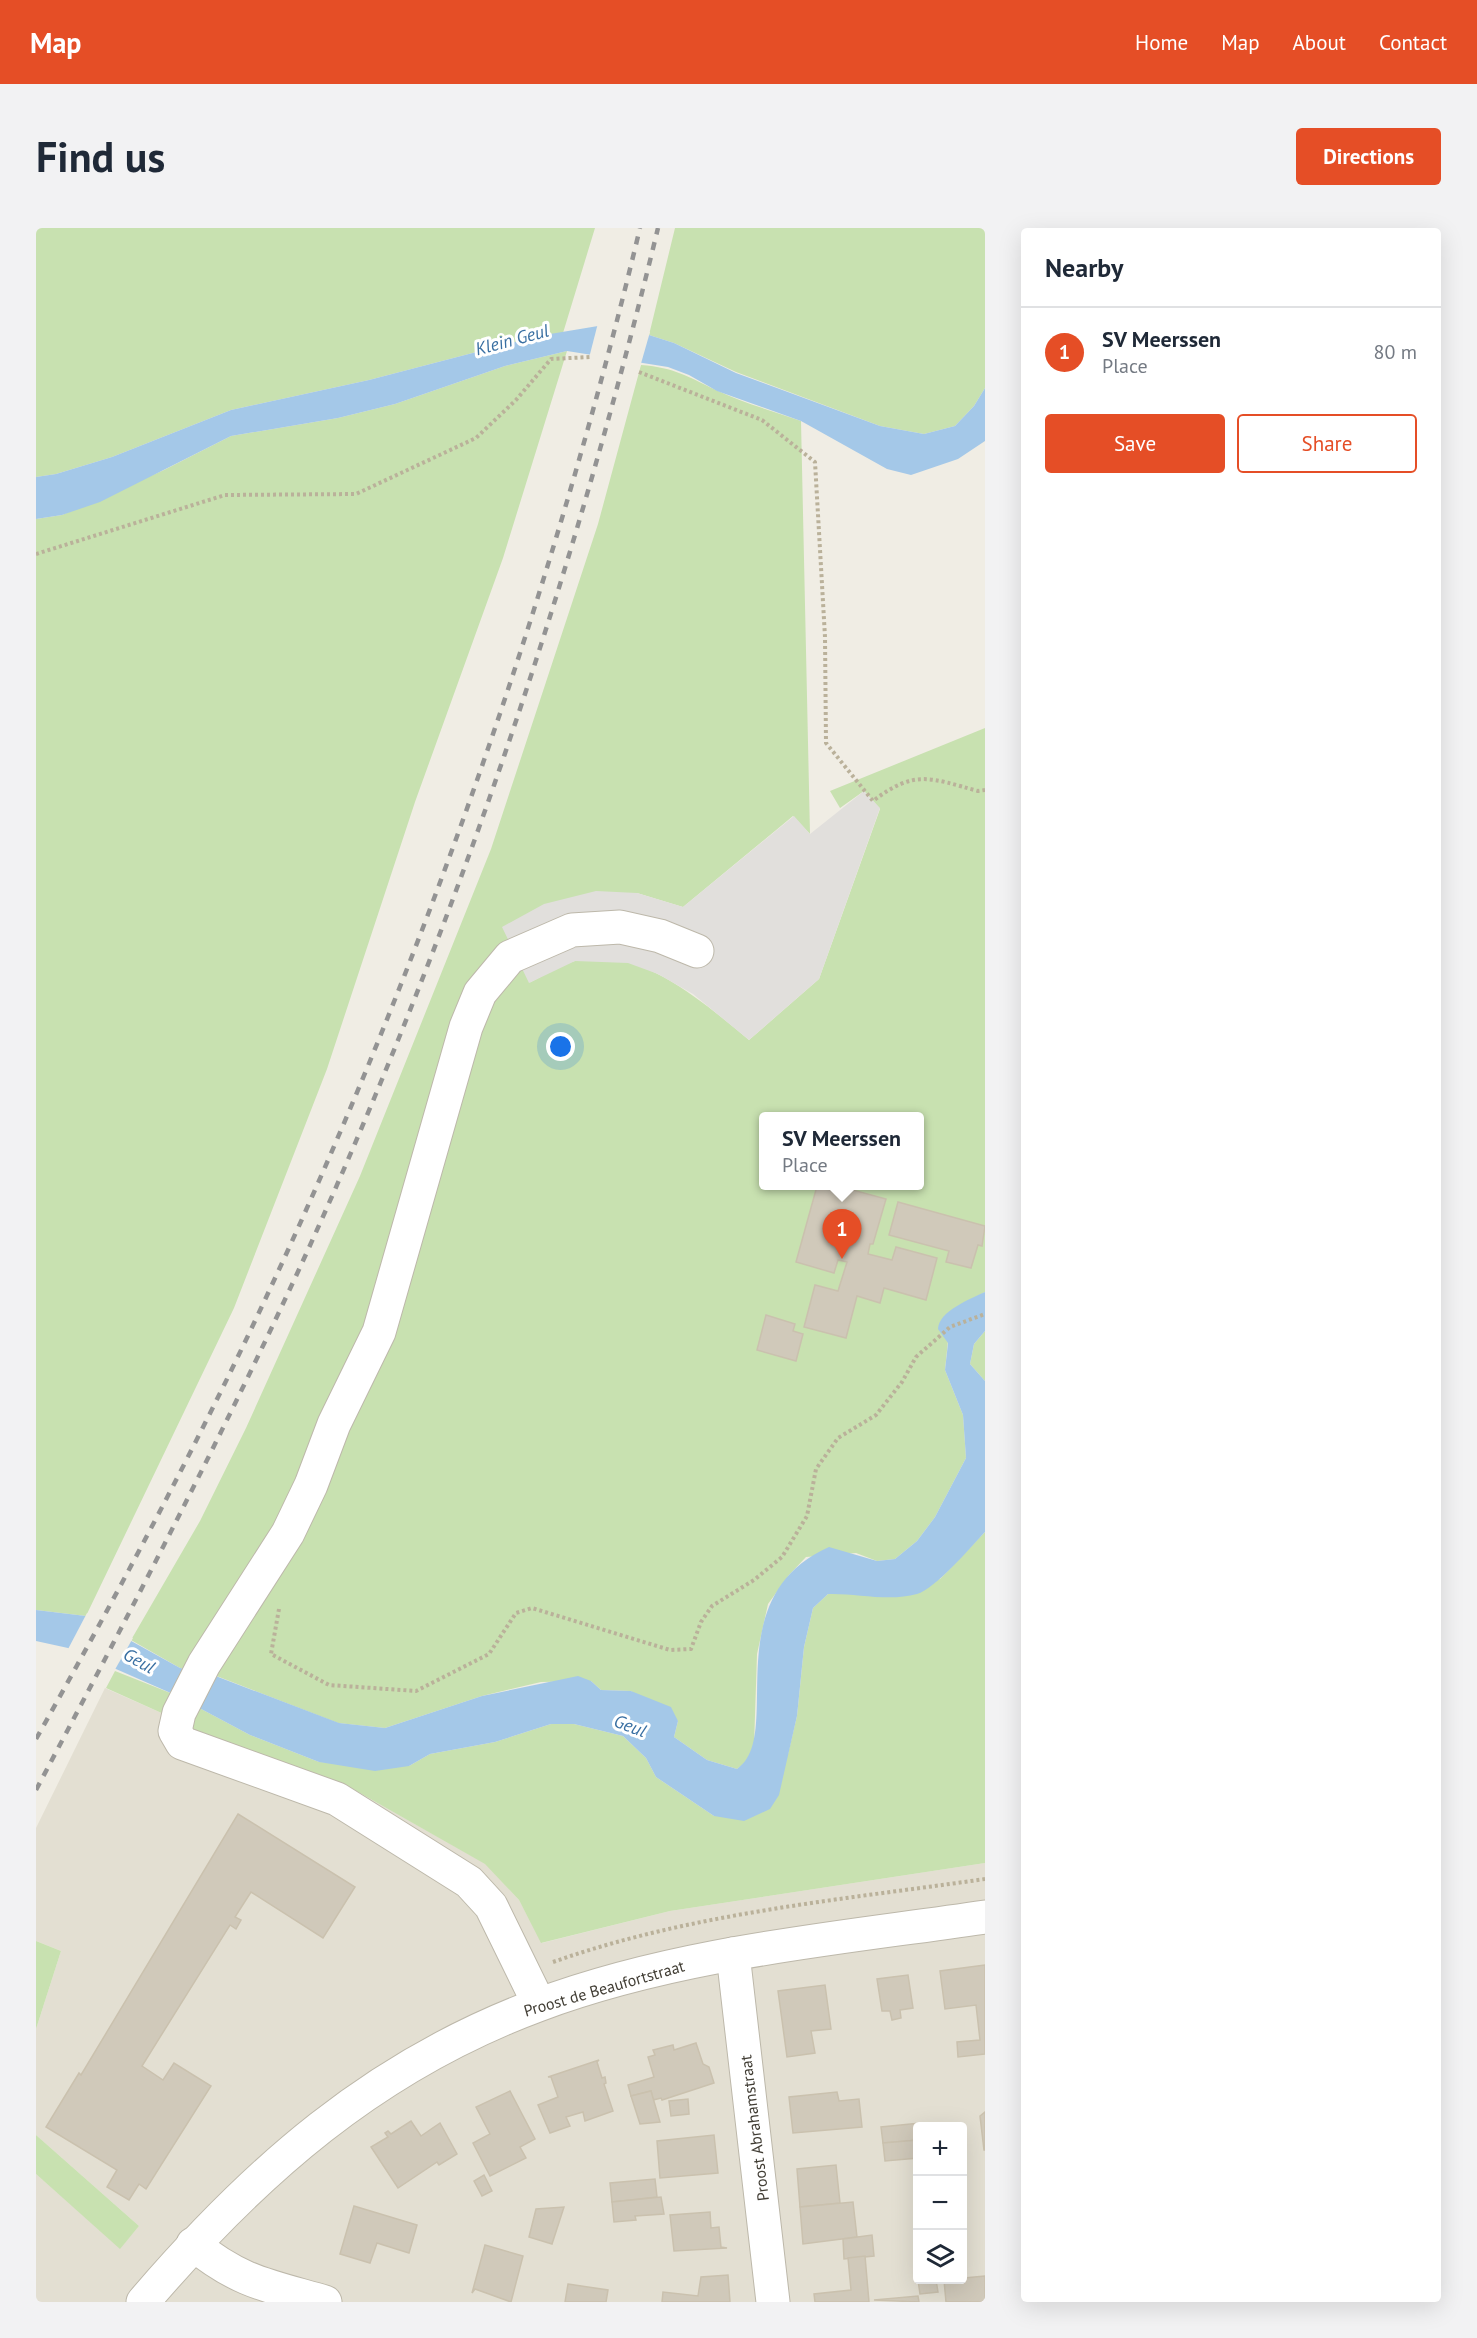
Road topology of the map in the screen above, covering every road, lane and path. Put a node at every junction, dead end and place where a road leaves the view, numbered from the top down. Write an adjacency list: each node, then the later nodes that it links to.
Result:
1 (590, 357): 3 (path)
2 (639, 372): 4 (path)
3 (36, 554)
4 (985, 790)
5 (696, 951): 7 (street)
6 (985, 1314): 7 (path)
7 (250, 1593): 10 (street)
8 (985, 1917): 9 (street, Proost de Beaufortstraat)
9 (734, 1954): 10 (street, Proost de Beaufortstraat); 14 (street, Proost Abrahamstraat)
10 (539, 2004): 11 (street, Proost de Beaufortstraat)
11 (193, 2244): 12 (street, Proost de Beaufortstraat); 13 (street)
12 (143, 2302)
13 (325, 2302)
14 (773, 2302)

